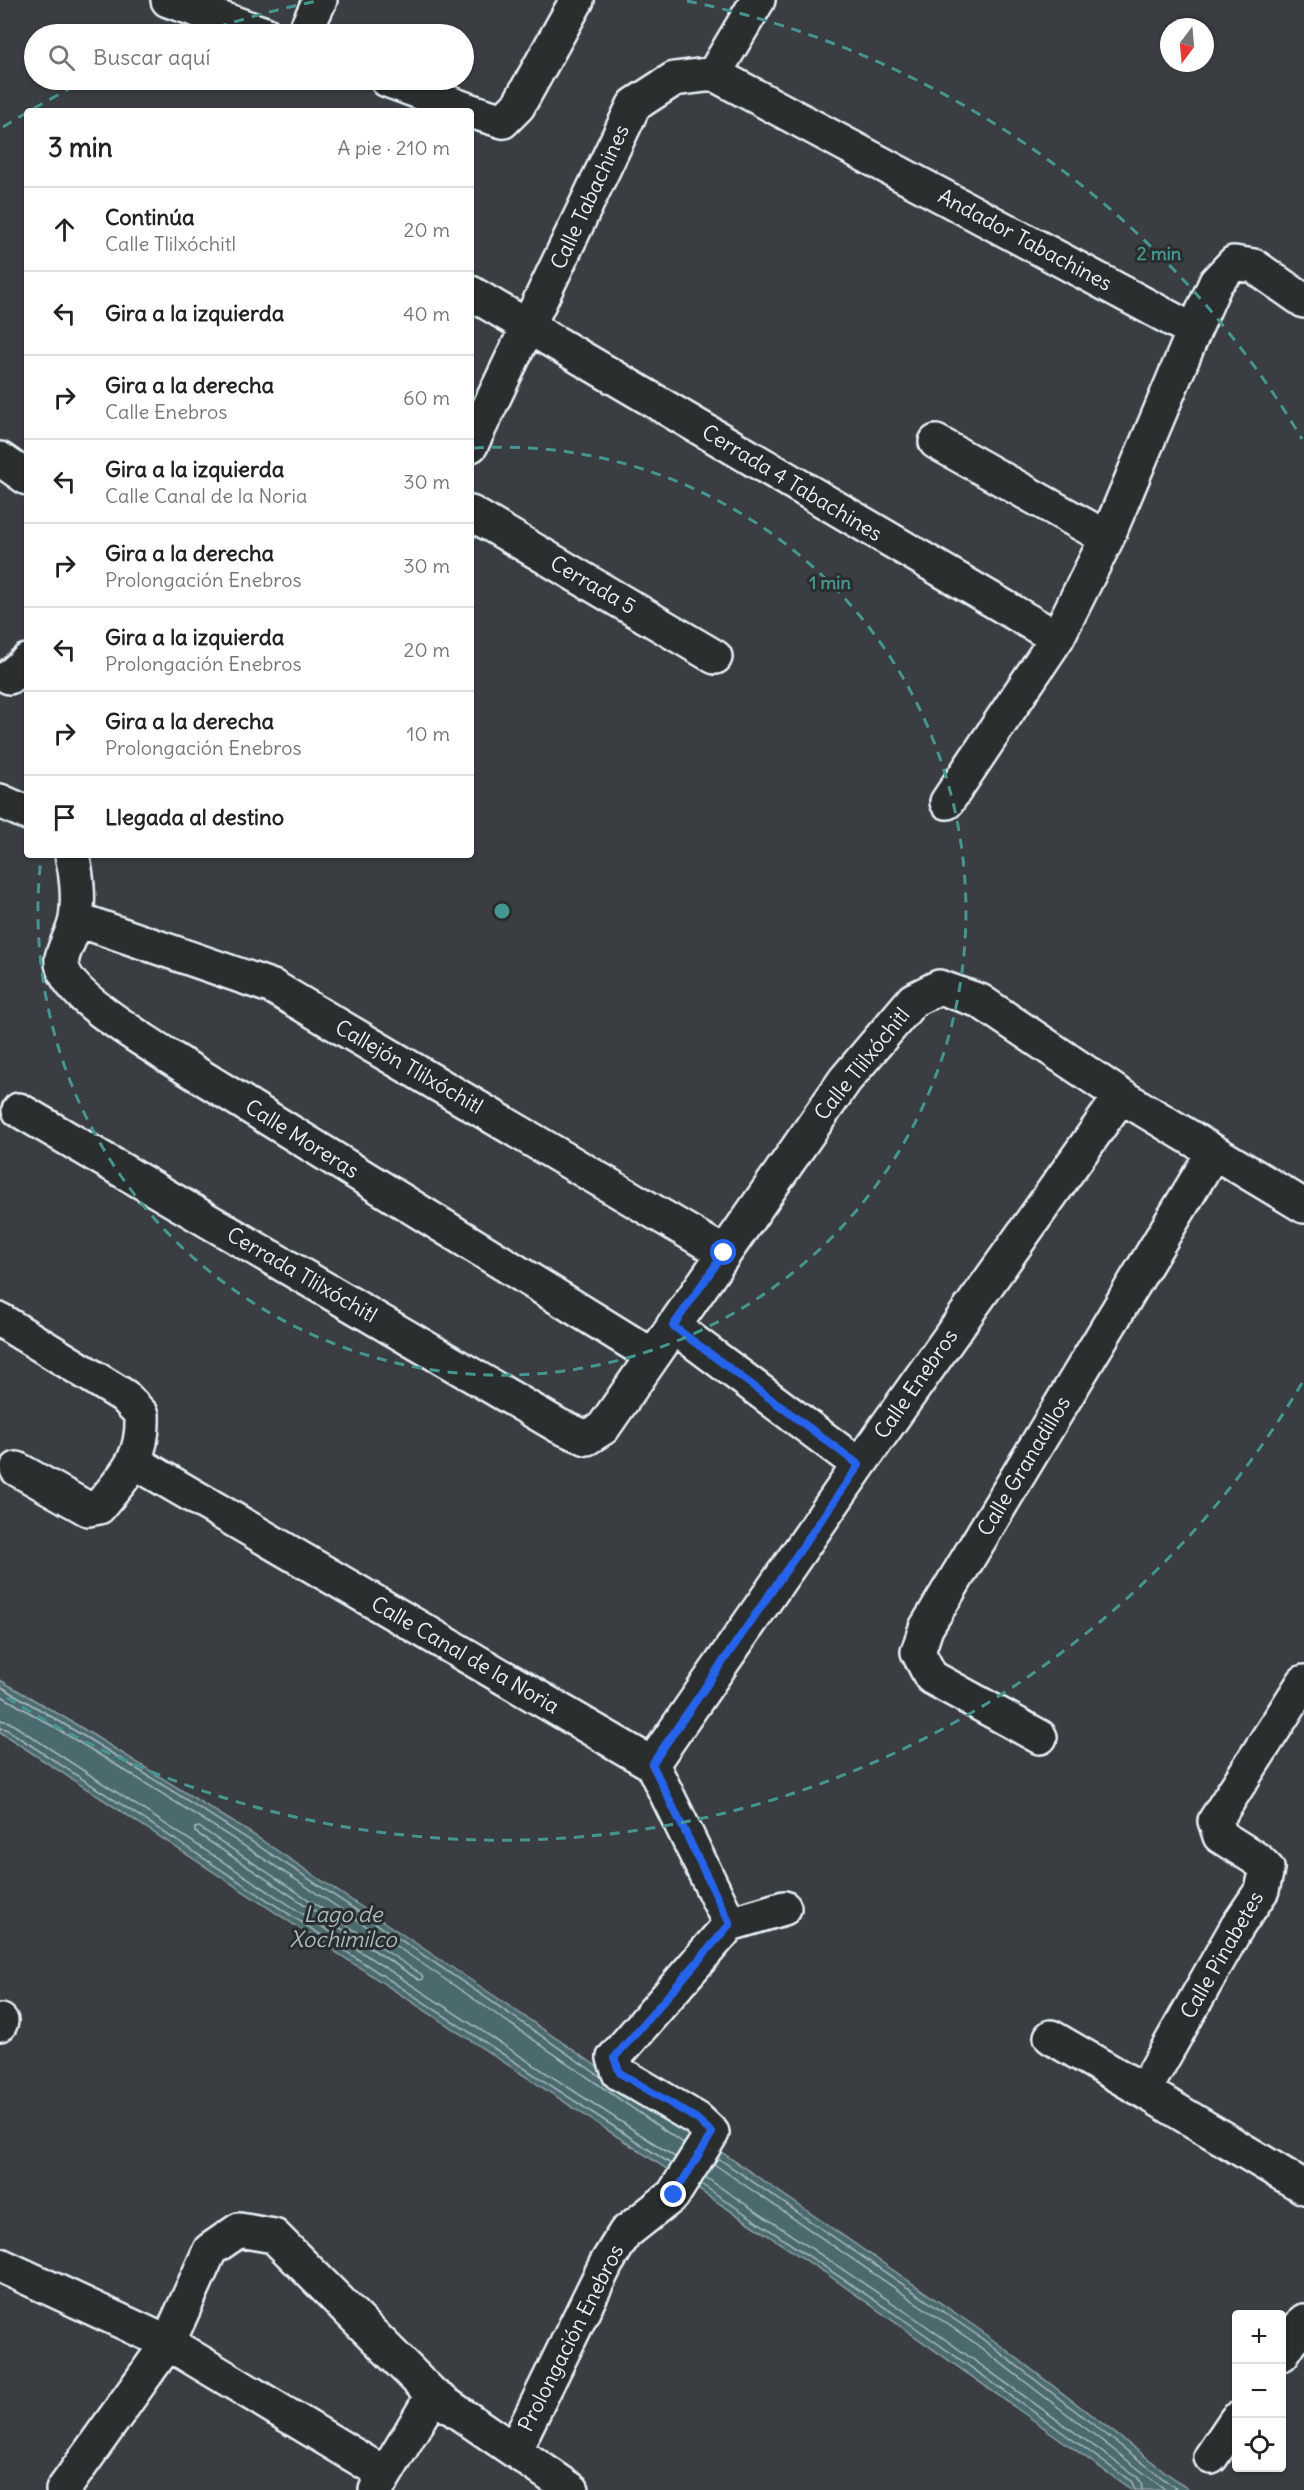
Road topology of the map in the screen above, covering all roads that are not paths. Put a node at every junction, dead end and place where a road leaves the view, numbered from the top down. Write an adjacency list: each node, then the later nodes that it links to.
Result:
1 (168, 0): 5 (street)
2 (320, 0): 6 (street)
3 (577, 0): 10 (street)
4 (758, 0): 7 (street)
5 (236, 24)
6 (309, 24)
7 (714, 74): 13 (street, Calle Tabachines); 14 (street, Andador Tabachines)
8 (414, 90): 9 (street)
9 (463, 108)
10 (474, 112)
11 (474, 295): 13 (street, Cerrada 4 Tabachines)
12 (1304, 301): 14 (street)
13 (528, 327): 15 (street, Calle Tabachines); 21 (street, Cerrada 4 Tabachines)
14 (1194, 331): 20 (street)
15 (474, 438)
16 (936, 442): 20 (street)
17 (0, 459): 18 (street)
18 (24, 475)
19 (474, 515): 22 (street, Cerrada 5)
20 (1107, 538): 21 (street)
21 (1057, 638): 24 (street)
22 (715, 657)
23 (0, 801): 25 (street)
24 (947, 802)
25 (24, 812)
26 (73, 858): 27 (street, Calle Moreras)
27 (76, 919): 32 (street, Callejón Tlilxóchitl); 35 (street, Calle Moreras)
28 (1121, 1096): 30 (street, Calle Tlilxóchitl); 32 (street, Calle Tlilxóchitl); 38 (street, Calle Enebros)
29 (19, 1110): 36 (street, Cerrada Tlilxóchitl)
30 (1213, 1153): 31 (street, Calle Tlilxóchitl); 41 (street, Calle Granadillos)
31 (1304, 1206)
32 (724, 1253): 34 (street, Calle Tlilxóchitl)
33 (0, 1320): 37 (street)
34 (673, 1326): 35 (street, Calle Tlilxóchitl); 38 (street)
35 (653, 1356): 36 (street, Calle Tlilxóchitl)
36 (587, 1438)
37 (135, 1462): 39 (street); 42 (street, Calle Canal de la Noria)
38 (859, 1465): 42 (street, Calle Enebros)
39 (16, 1469)
40 (1304, 1682): 46 (street, Calle Pinabetes)
41 (1040, 1737)
42 (652, 1764): 44 (street)
43 (783, 1908): 44 (street)
44 (730, 1924): 54 (street, Prolongación Enebros)
45 (1051, 2037): 46 (street)
46 (1144, 2091): 47 (street)
47 (1304, 2187)
48 (0, 2265): 50 (street)
49 (1304, 2321): 51 (street)
50 (168, 2343): 52 (street); 56 (street); 57 (street)
51 (1286, 2347)
52 (433, 2395): 54 (street); 56 (street)
53 (1232, 2426): 55 (street)
54 (515, 2449): 58 (street)
55 (1211, 2457)
56 (381, 2482)
57 (63, 2490)
58 (572, 2490)

